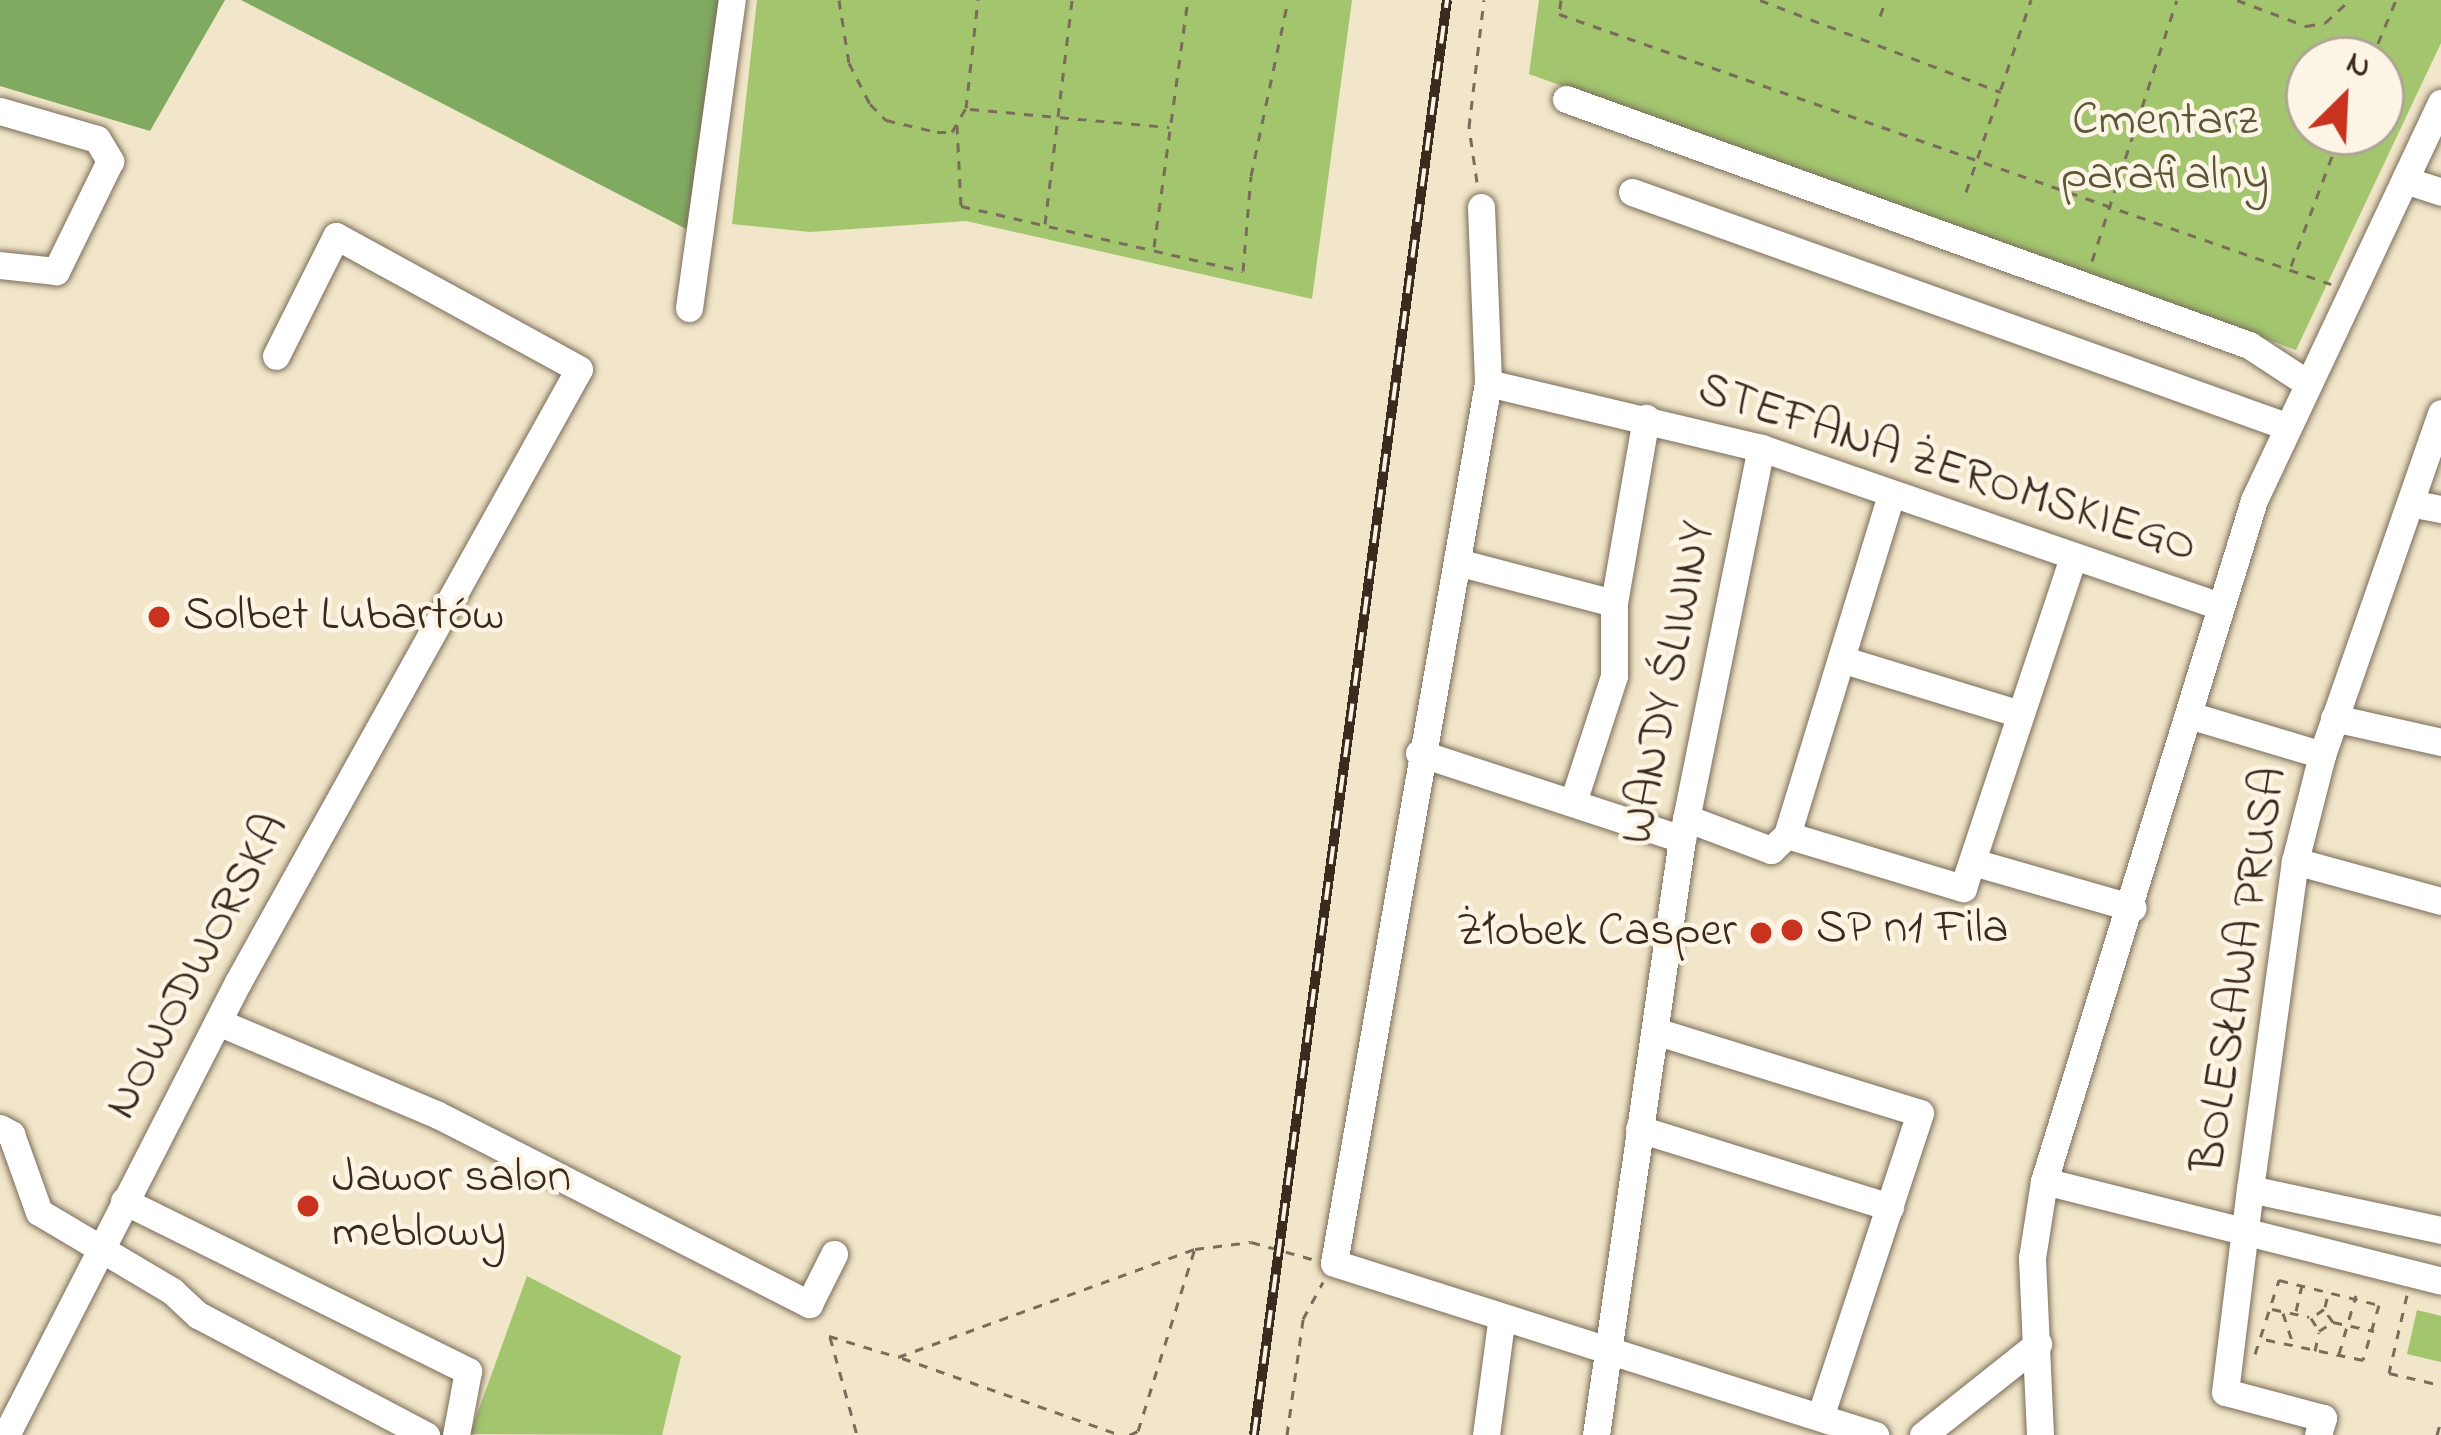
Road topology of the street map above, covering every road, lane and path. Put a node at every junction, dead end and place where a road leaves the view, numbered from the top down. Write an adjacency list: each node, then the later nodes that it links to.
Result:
1 (732, 0): 40 (street)
2 (839, 0): 24 (path)
3 (979, 0): 21 (path)
4 (1072, 0): 23 (path)
5 (1188, 0): 25 (path)
6 (1288, 0): 35 (path)
7 (1484, 0): 32 (path)
8 (1561, 0): 27 (path)
9 (1760, 0): 18 (path)
10 (1886, 0): 16 (path)
11 (2031, 0): 18 (path)
12 (2177, 0): 33 (path)
13 (2237, 0): 14 (path)
14 (2350, 0)
15 (2396, 0): 17 (path)
16 (1880, 16)
17 (2381, 36)
18 (2001, 92): 27 (path)
19 (1566, 99): 43 (street)
20 (2441, 103): 28 (street)
21 (966, 108): 23 (path); 24 (path)
22 (0, 111): 36 (street)
23 (1058, 118): 25 (path); 34 (path)
24 (957, 125): 34 (path)
25 (1171, 128): 35 (path)
26 (2333, 156): 37 (path)
27 (1977, 161): 30 (path); 33 (path)
28 (2405, 180): 31 (street); 43 (street)
29 (1632, 192): 46 (street)
30 (1966, 192)
31 (2441, 192)
32 (1481, 207): 42 (street)
33 (2110, 207): 37 (path); 38 (path)
34 (1045, 226): 35 (path)
35 (1154, 249)
36 (0, 265)
37 (2290, 268): 39 (path)
38 (2089, 270)
39 (2328, 282)
40 (689, 308)
41 (276, 356): 69 (street, NOWODWORSKA)
42 (1488, 382): 45 (street, STEFANA ŻEROMSKIEGO); 52 (street)
43 (2307, 383): 46 (street)
44 (2441, 413): 49 (street, BOLESŁAWA PRUSA)
45 (1646, 418): 47 (street, STEFANA ŻEROMSKIEGO); 53 (street)
46 (2286, 426): 54 (street)
47 (1761, 448): 48 (street, STEFANA ŻEROMSKIEGO); 63 (street, WANDY ŚLIWINY)
48 (1891, 494): 51 (street, STEFANA ŻEROMSKIEGO); 55 (street)
49 (2410, 503): 50 (street); 58 (street, BOLESŁAWA PRUSA)
50 (2441, 508)
51 (2073, 556): 54 (street, STEFANA ŻEROMSKIEGO); 56 (street)
52 (1461, 563): 53 (street); 60 (street)
53 (1614, 603): 62 (street)
54 (2219, 606): 57 (street)
55 (1841, 659): 56 (street); 64 (street)
56 (2020, 714): 66 (street)
57 (2189, 715): 61 (street); 68 (street)
58 (2334, 718): 59 (street); 61 (street, BOLESŁAWA PRUSA)
59 (2441, 742)
60 (1419, 753): 62 (street); 82 (street)
61 (2322, 755): 65 (street, BOLESŁAWA PRUSA)
62 (1574, 799): 63 (street)
63 (1683, 829): 64 (street); 70 (street, WANDY ŚLIWINY)
64 (1787, 835): 66 (street)
65 (2295, 861): 67 (street); 74 (street, BOLESŁAWA PRUSA)
66 (1973, 862): 68 (street)
67 (2441, 901)
68 (2133, 908): 73 (street)
69 (218, 1022): 75 (street, NOWODWORSKA); 81 (street)
70 (1655, 1031): 72 (street, WANDY ŚLIWINY); 76 (street)
71 (0, 1128): 79 (street)
72 (1639, 1130): 76 (street); 103 (street, WANDY ŚLIWINY)
73 (2044, 1181): 78 (street); 99 (street)
74 (2249, 1189): 77 (street); 78 (street, BOLESŁAWA PRUSA)
75 (124, 1202): 79 (street, NOWODWORSKA); 111 (street)
76 (1890, 1207): 107 (street)
77 (2441, 1230)
78 (2245, 1235): 83 (street); 121 (street, BOLESŁAWA PRUSA)
79 (99, 1247): 109 (street, NOWODWORSKA); 110 (street)
80 (1195, 1249): 82 (path); 105 (path); 114 (path)
81 (834, 1255)
82 (1334, 1262): 93 (street); 115 (path)
83 (2441, 1281)
84 (2302, 1283): 85 (path); 88 (path); 91 (path)
85 (2329, 1289): 87 (path); 89 (path)
86 (2408, 1293): 106 (path)
87 (2356, 1295): 95 (path); 97 (path)
88 (2270, 1308): 90 (path); 98 (path)
89 (2324, 1309): 92 (path); 94 (path)
90 (2284, 1311): 91 (path); 100 (path)
91 (2295, 1314): 92 (path)
92 (2311, 1318): 96 (path)
93 (1502, 1322): 103 (street); 116 (street)
94 (2333, 1322): 95 (path); 96 (path)
95 (2347, 1325): 97 (path); 104 (path)
96 (2319, 1330): 102 (path)
97 (2374, 1331): 104 (path)
98 (2263, 1339): 100 (path); 101 (path)
99 (2038, 1344): 119 (street); 120 (street)
100 (2293, 1346): 102 (path)
101 (2260, 1350)
102 (2315, 1351): 104 (path)
103 (1609, 1352): 107 (street); 117 (street, WANDY ŚLIWINY)
104 (2338, 1356)
105 (898, 1357): 112 (path); 113 (path)
106 (2441, 1385)
107 (1820, 1417): 118 (street)
108 (2441, 1420): 122 (path)
109 (6, 1435)
110 (426, 1435)
111 (456, 1435)
112 (857, 1435)
113 (1121, 1435)
114 (1129, 1435)
115 (1287, 1435)
116 (1486, 1435)
117 (1596, 1435)
118 (1875, 1435)
119 (1923, 1435)
120 (2040, 1435)
121 (2318, 1435)
122 (2438, 1435)

